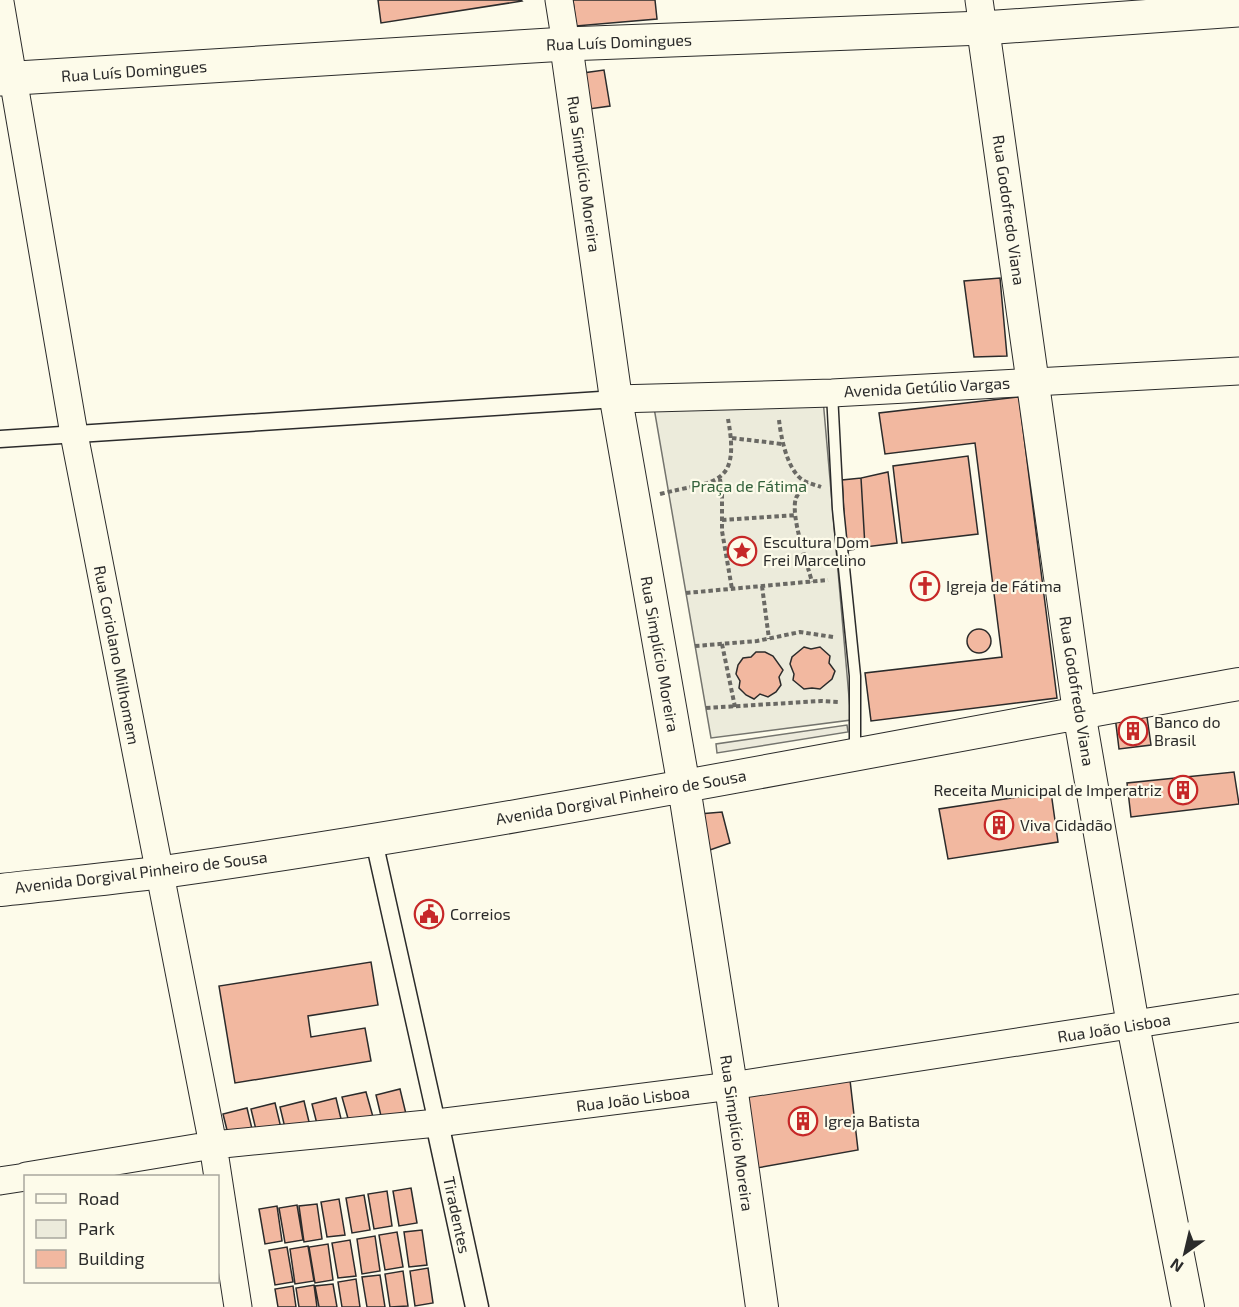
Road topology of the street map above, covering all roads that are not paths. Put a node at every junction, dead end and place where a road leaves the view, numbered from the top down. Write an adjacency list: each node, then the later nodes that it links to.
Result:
1 (559, 0): 5 (street, Rua Simplício Moreira)
2 (0, 3): 6 (street, Rua Coriolano Milhomem)
3 (1239, 10): 4 (main road, Rua Luís Domingues)
4 (981, 14): 5 (main road, Rua Luís Domingues); 8 (main road, Rua Godofredo Viana)
5 (566, 44): 6 (main road, Rua Luís Domingues); 10 (main road, Rua Simplício Moreira)
6 (6, 79): 11 (street, Rua Coriolano Milhomem)
7 (1239, 371): 8 (street, Avenida Getúlio Vargas)
8 (1034, 380): 9 (street, Avenida Getúlio Vargas); 14 (main road, Rua Godofredo Viana)
9 (832, 393): 10 (street, Avenida Getúlio Vargas); 15 (lane)
10 (616, 399): 11 (street); 16 (main road, Rua Simplício Moreira)
11 (74, 434): 12 (street); 18 (street, Rua Coriolano Milhomem)
12 (0, 439)
13 (1239, 684): 14 (main road, Avenida Dorgival Pinheiro de Sousa)
14 (1079, 712): 15 (main road, Avenida Dorgival Pinheiro de Sousa); 21 (main road, Rua Godofredo Viana)
15 (855, 754): 16 (main road, Avenida Dorgival Pinheiro de Sousa)
16 (684, 787): 17 (main road, Avenida Dorgival Pinheiro de Sousa); 22 (main road, Rua Simplício Moreira)
17 (374, 840): 18 (main road, Avenida Dorgival Pinheiro de Sousa); 23 (street)
18 (160, 872): 19 (main road, Avenida Dorgival Pinheiro de Sousa); 24 (street, Rua Coriolano Milhomem)
19 (0, 890)
20 (1239, 1008): 21 (street, Rua João Lisboa)
21 (1133, 1025): 22 (street, Rua João Lisboa); 33 (main road, Rua Godofredo Viana)
22 (731, 1086): 23 (street, Rua João Lisboa); 32 (main road, Rua Simplício Moreira)
23 (437, 1123): 24 (street, Rua João Lisboa); 31 (street, Tiradentes)
24 (213, 1145): 25 (street, Rua João Lisboa); 26 (street, Rua Coriolano Milhomem)
25 (38, 1175)
26 (218, 1175)
27 (24, 1177): 28 (street, Rua João Lisboa)
28 (0, 1181)
29 (219, 1184): 30 (street, Rua Coriolano Milhomem)
30 (238, 1307)
31 (477, 1307)
32 (762, 1307)
33 (1188, 1307)

